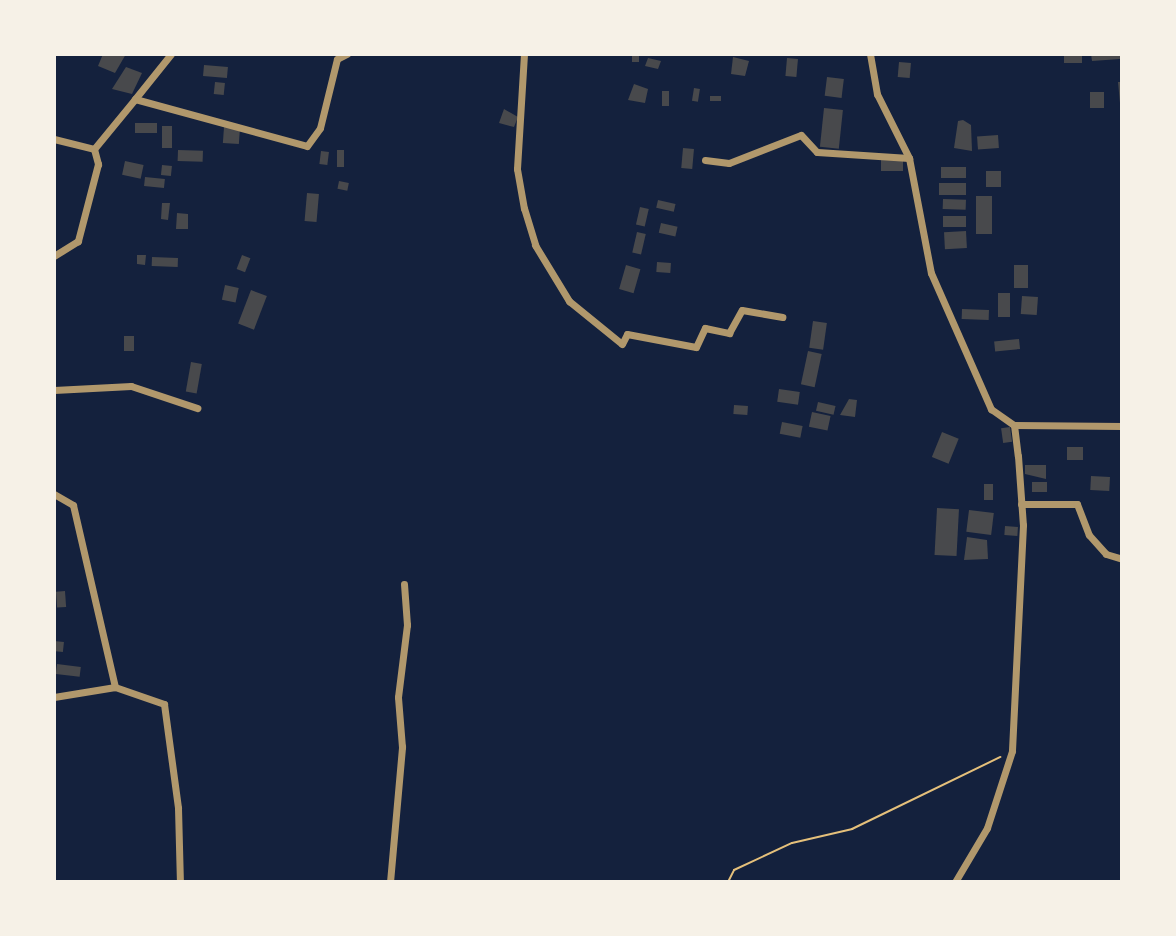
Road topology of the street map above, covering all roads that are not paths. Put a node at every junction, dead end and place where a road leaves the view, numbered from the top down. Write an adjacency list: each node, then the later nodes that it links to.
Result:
1 (171, 54): 5 (street)
2 (347, 54): 5 (street)
3 (524, 54): 11 (street)
4 (870, 54): 8 (street)
5 (135, 99): 7 (street)
6 (54, 139): 7 (street)
7 (94, 149): 10 (street)
8 (909, 158): 9 (street); 14 (street)
9 (705, 160)
10 (54, 256)
11 (782, 317)
12 (54, 390): 13 (street)
13 (197, 408)
14 (1014, 425): 15 (street); 17 (street)
15 (1122, 426)
16 (54, 494): 20 (street)
17 (1021, 504): 18 (street); 24 (street)
18 (1122, 559)
19 (404, 584): 23 (street)
20 (115, 687): 21 (street); 22 (street)
21 (54, 697)
22 (180, 882)
23 (390, 882)
24 (955, 882)

